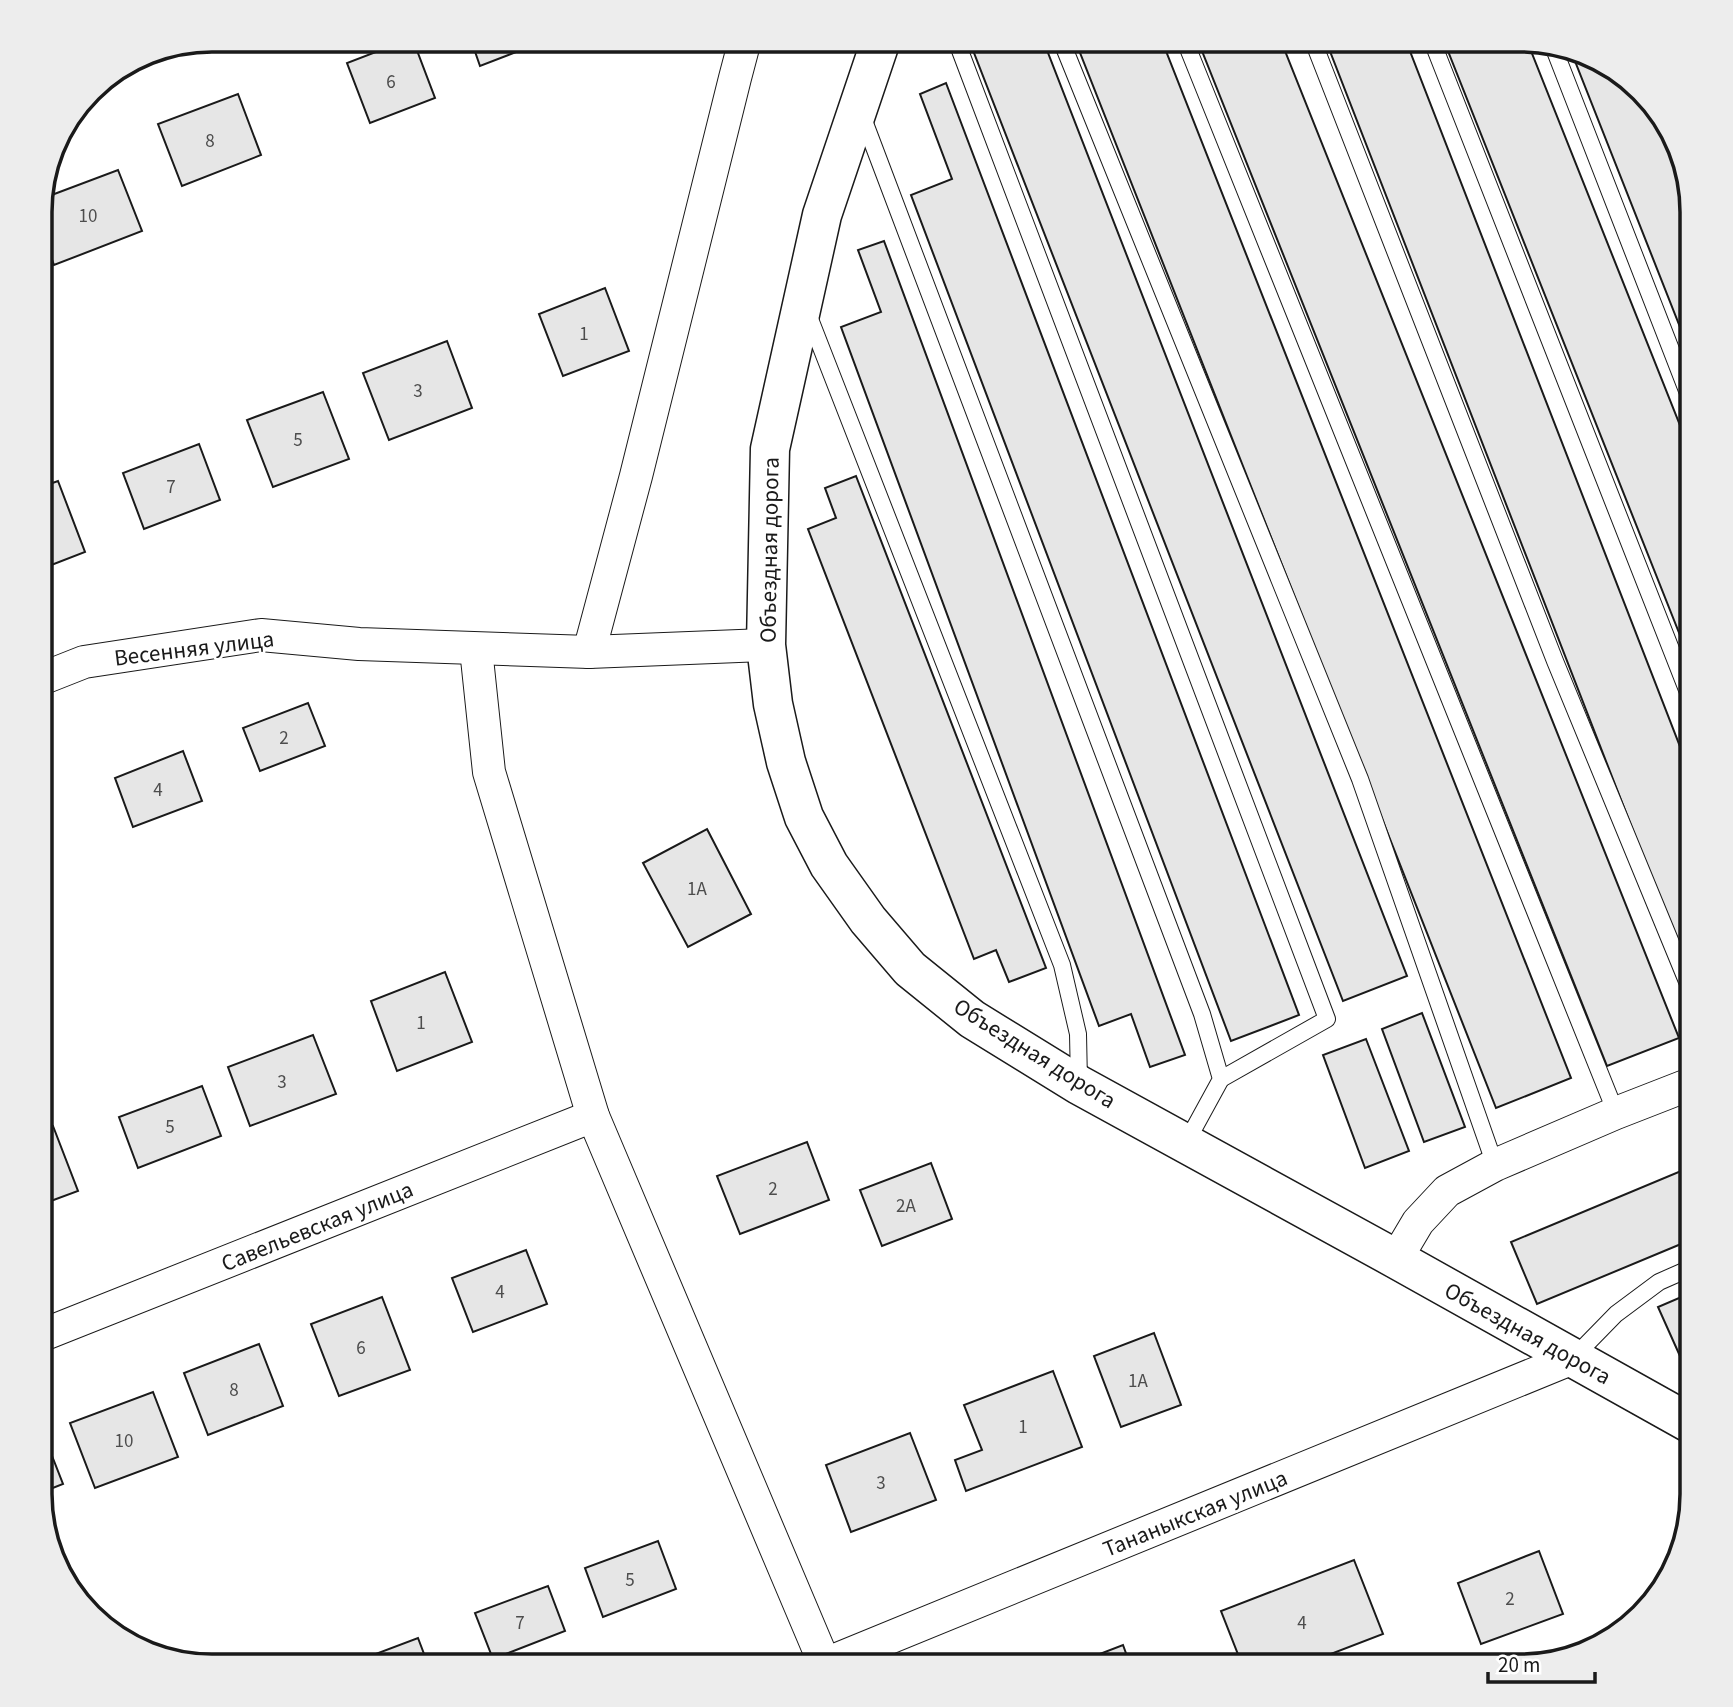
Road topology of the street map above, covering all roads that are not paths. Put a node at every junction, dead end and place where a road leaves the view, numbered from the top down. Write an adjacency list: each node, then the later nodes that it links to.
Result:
1 (742, 53): 14 (street)
2 (877, 53): 9 (main road, Объездная дорога)
3 (961, 53): 18 (lane)
4 (1066, 53): 24 (lane)
5 (1190, 53): 21 (lane)
6 (1318, 53): 17 (lane)
7 (1437, 53): 15 (lane)
8 (1557, 57): 11 (lane)
9 (859, 109): 10 (main road, Объездная дорога); 18 (lane)
10 (803, 300): 12 (main road, Объездная дорога); 19 (lane)
11 (1680, 373)
12 (766, 645): 14 (street, Весенняя улица); 19 (main road, Объездная дорога)
13 (476, 649): 14 (street, Весенняя улица); 16 (street, Весенняя улица); 22 (street)
14 (589, 652)
15 (1680, 672)
16 (53, 674)
17 (1680, 964)
18 (1221, 1079): 23 (lane)
19 (1079, 1084): 23 (main road, Объездная дорога)
20 (1680, 1088): 21 (street)
21 (1616, 1113): 24 (street)
22 (593, 1116): 27 (street, Савельевская улица); 30 (street)
23 (1186, 1143): 25 (main road, Объездная дорога)
24 (1495, 1165): 25 (street)
25 (1396, 1259): 28 (main road, Объездная дорога)
26 (1680, 1273): 28 (lane)
27 (53, 1331)
28 (1573, 1358): 29 (main road, Объездная дорога); 31 (street, Тананыкская улица)
29 (1680, 1418)
30 (818, 1655)
31 (850, 1655)

